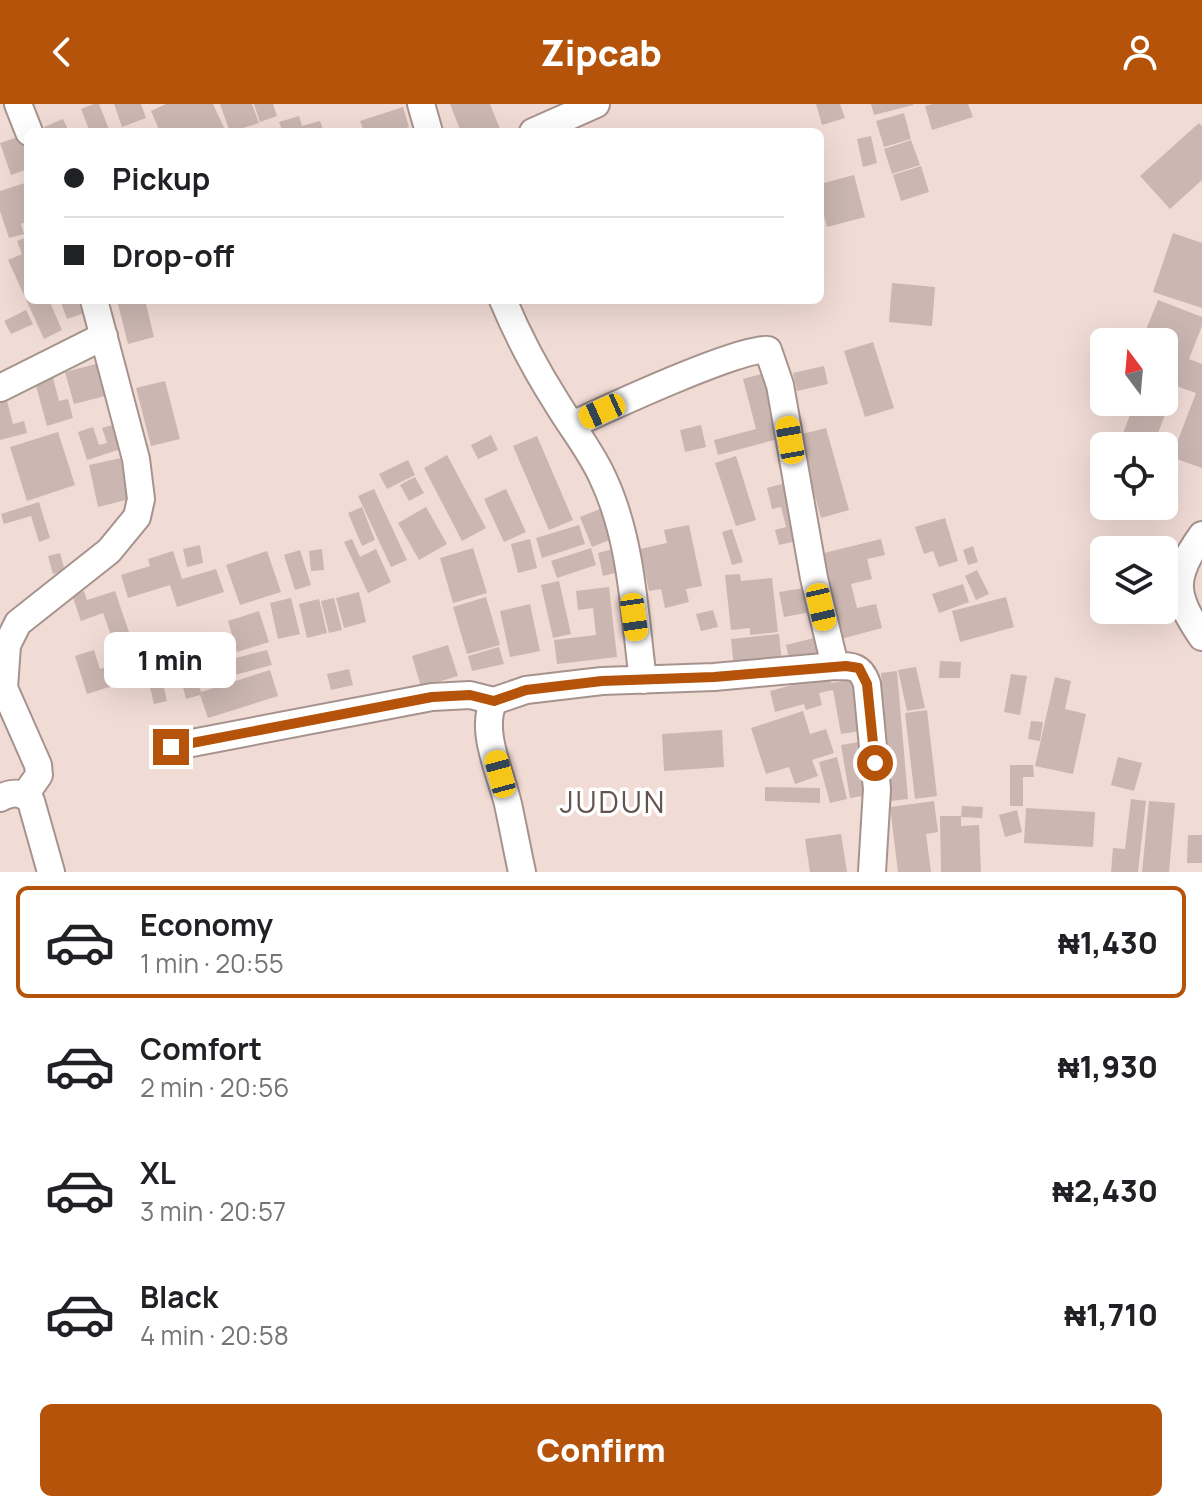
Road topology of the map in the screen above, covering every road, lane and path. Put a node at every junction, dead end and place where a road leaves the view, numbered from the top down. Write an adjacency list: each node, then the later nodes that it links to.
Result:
1 (421, 104): 3 (street)
2 (596, 104): 4 (street)
3 (428, 128)
4 (542, 128)
5 (95, 304): 7 (street)
6 (505, 304): 9 (street)
7 (104, 336): 8 (street); 12 (street)
8 (0, 388)
9 (572, 425): 13 (street); 14 (street)
10 (1202, 535): 11 (street)
11 (1202, 637)
12 (4, 646): 17 (street)
13 (835, 666): 14 (street); 18 (street)
14 (643, 680): 15 (street)
15 (494, 701): 16 (street); 20 (street)
16 (171, 747)
17 (12, 796): 19 (street)
18 (873, 871)
19 (51, 872)
20 (522, 872)

